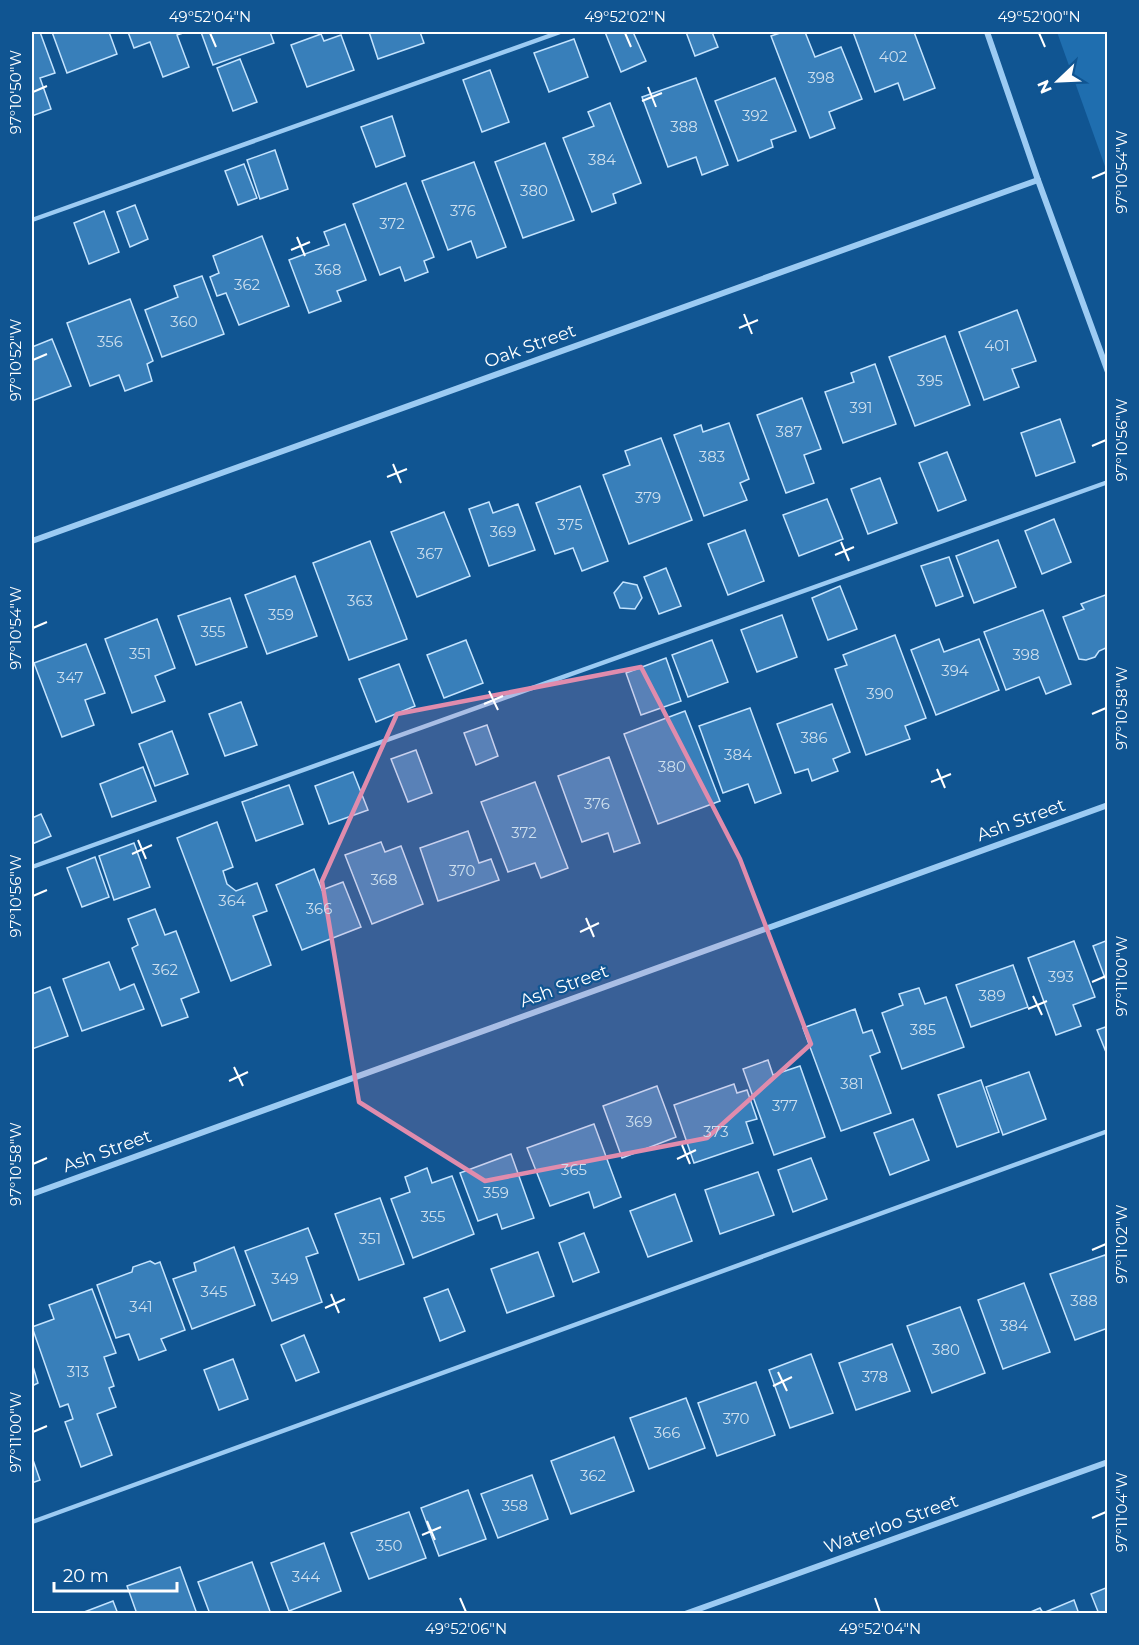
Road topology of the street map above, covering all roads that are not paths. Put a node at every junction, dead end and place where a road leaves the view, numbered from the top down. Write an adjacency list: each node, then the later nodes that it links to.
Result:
1 (560, 32): 4 (lane)
2 (987, 32): 3 (street)
3 (1038, 180): 5 (street); 7 (street, Oak Street)
4 (32, 220)
5 (1107, 372)
6 (1107, 482): 9 (lane)
7 (32, 541)
8 (1107, 805): 11 (street, Ash Street)
9 (32, 867)
10 (1107, 1131): 13 (lane)
11 (32, 1194)
12 (1107, 1462): 14 (street, Waterloo Street)
13 (32, 1522)
14 (685, 1614)

